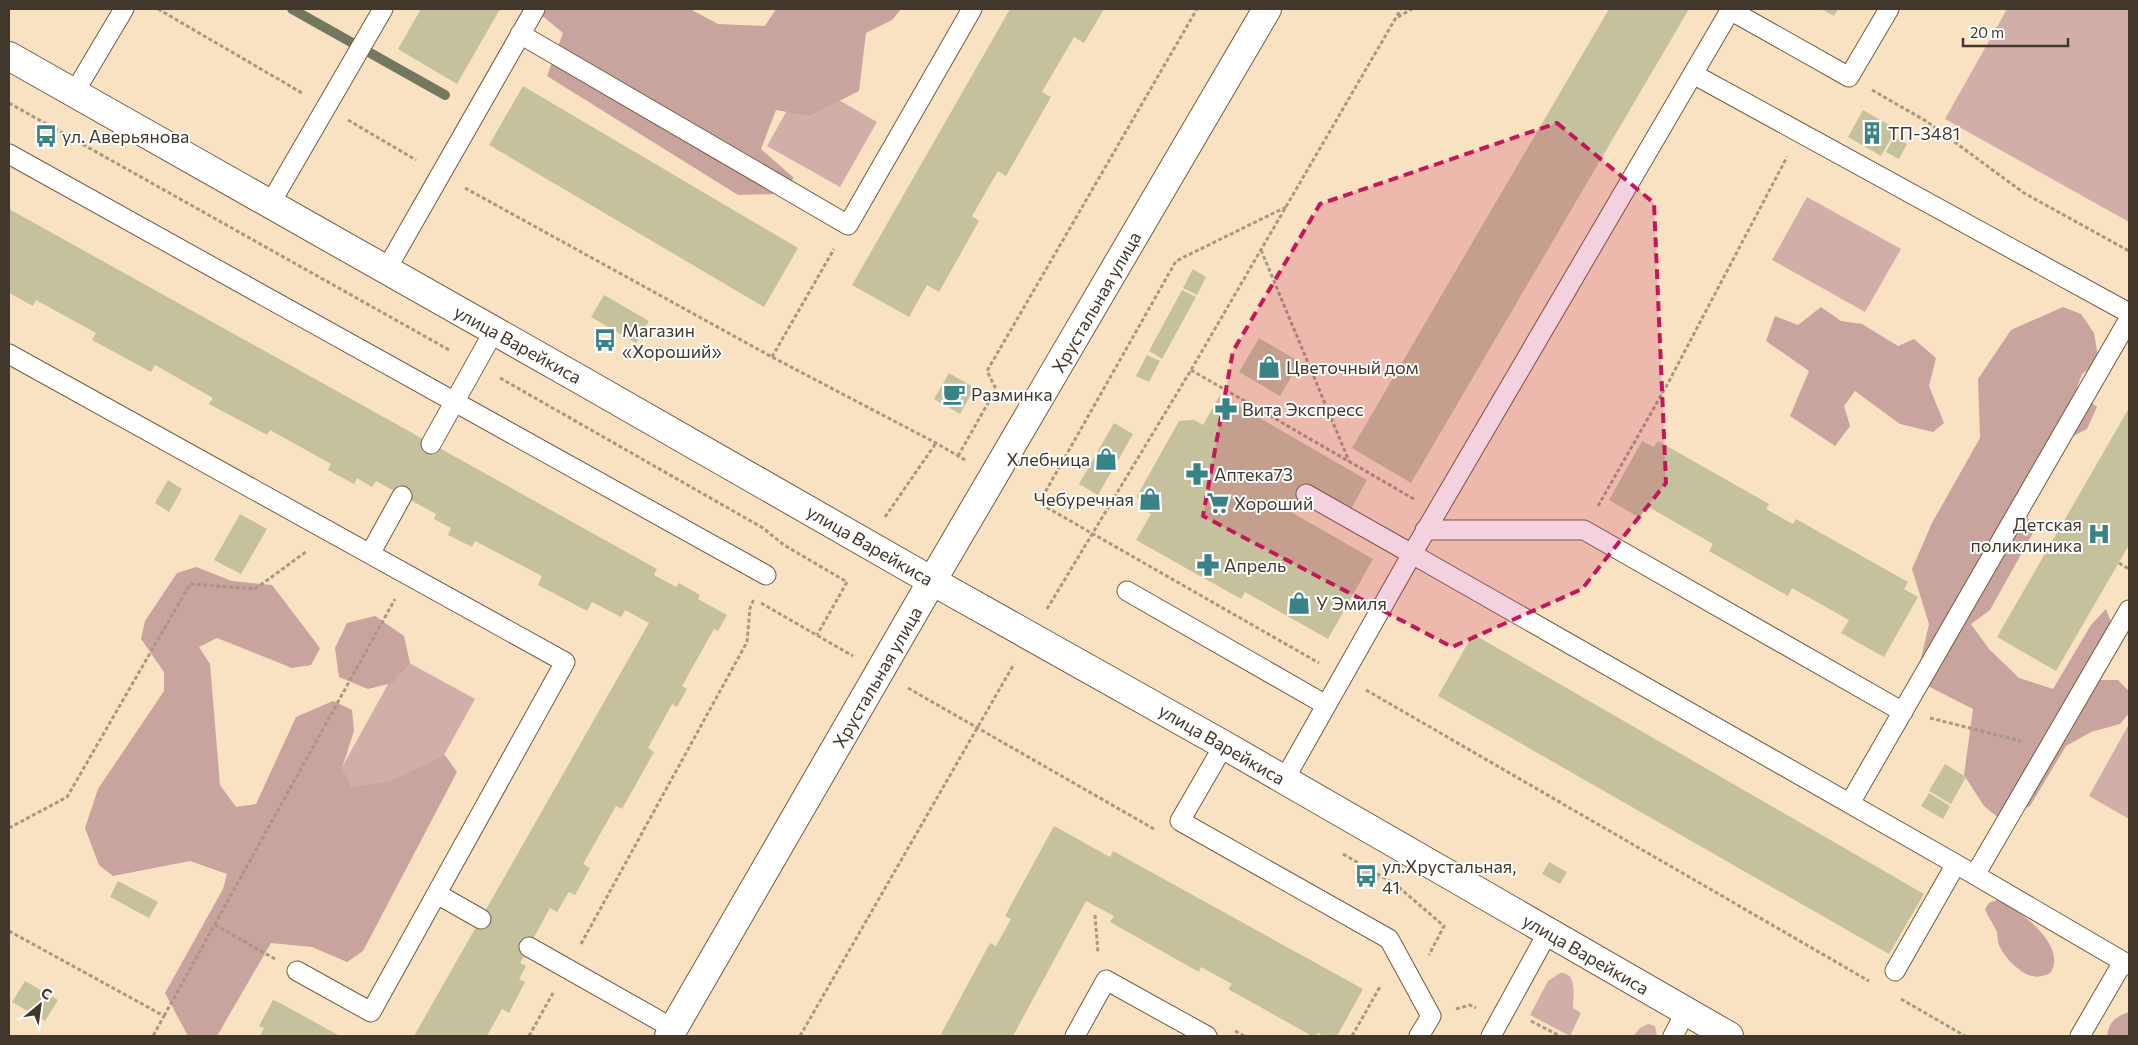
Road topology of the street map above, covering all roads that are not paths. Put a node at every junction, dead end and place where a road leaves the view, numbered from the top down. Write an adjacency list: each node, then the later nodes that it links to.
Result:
1 (124, 9): 11 (lane)
2 (383, 9): 13 (lane)
3 (535, 9): 8 (lane)
4 (972, 9): 8 (lane)
5 (1267, 9): 27 (main road, Хрустальная улица)
6 (1889, 9): 7 (lane)
7 (1730, 10): 10 (lane)
8 (520, 34): 14 (lane)
9 (9, 56): 11 (main road, улица Варейкиса)
10 (1693, 74): 15 (lane); 23 (lane)
11 (74, 93): 13 (main road, улица Варейкиса)
12 (9, 154): 19 (lane)
13 (270, 204): 14 (main road, улица Варейкиса)
14 (386, 270): 17 (main road, улица Варейкиса)
15 (2129, 313)
16 (2129, 319): 31 (lane)
17 (494, 331): 19 (lane); 27 (main road, улица Варейкиса)
18 (9, 354): 24 (lane)
19 (455, 401): 20 (lane); 26 (lane)
20 (432, 444)
21 (1306, 494): 25 (lane)
22 (402, 496): 24 (lane)
23 (1425, 530): 25 (lane); 31 (lane)
24 (370, 554): 37 (lane)
25 (1412, 554): 30 (lane); 34 (lane)
26 (766, 574)
27 (932, 581): 32 (main road, улица Варейкиса); 45 (main road, Хрустальная улица)
28 (1127, 592): 30 (lane)
29 (2129, 610): 36 (lane)
30 (1326, 705): 33 (lane)
31 (1903, 712): 34 (lane)
32 (1224, 745): 33 (main road, улица Варейкиса); 48 (lane)
33 (1284, 780): 39 (main road, улица Варейкиса)
34 (1850, 803): 35 (lane)
35 (1956, 864): 36 (lane); 43 (lane)
36 (1975, 874): 41 (lane)
37 (437, 894): 38 (lane); 42 (lane)
38 (481, 919)
39 (1548, 932): 44 (main road, улица Варейкиса); 49 (lane)
40 (529, 947): 45 (lane)
41 (2126, 963): 52 (lane)
42 (297, 971)
43 (1895, 971)
44 (1686, 1011): 50 (lane); 51 (main road, улица Варейкиса)
45 (671, 1033)
46 (1075, 1036): 47 (lane)
47 (1207, 1036)
48 (1419, 1036)
49 (1491, 1036)
50 (1673, 1036)
51 (1729, 1036)
52 (2080, 1036)

